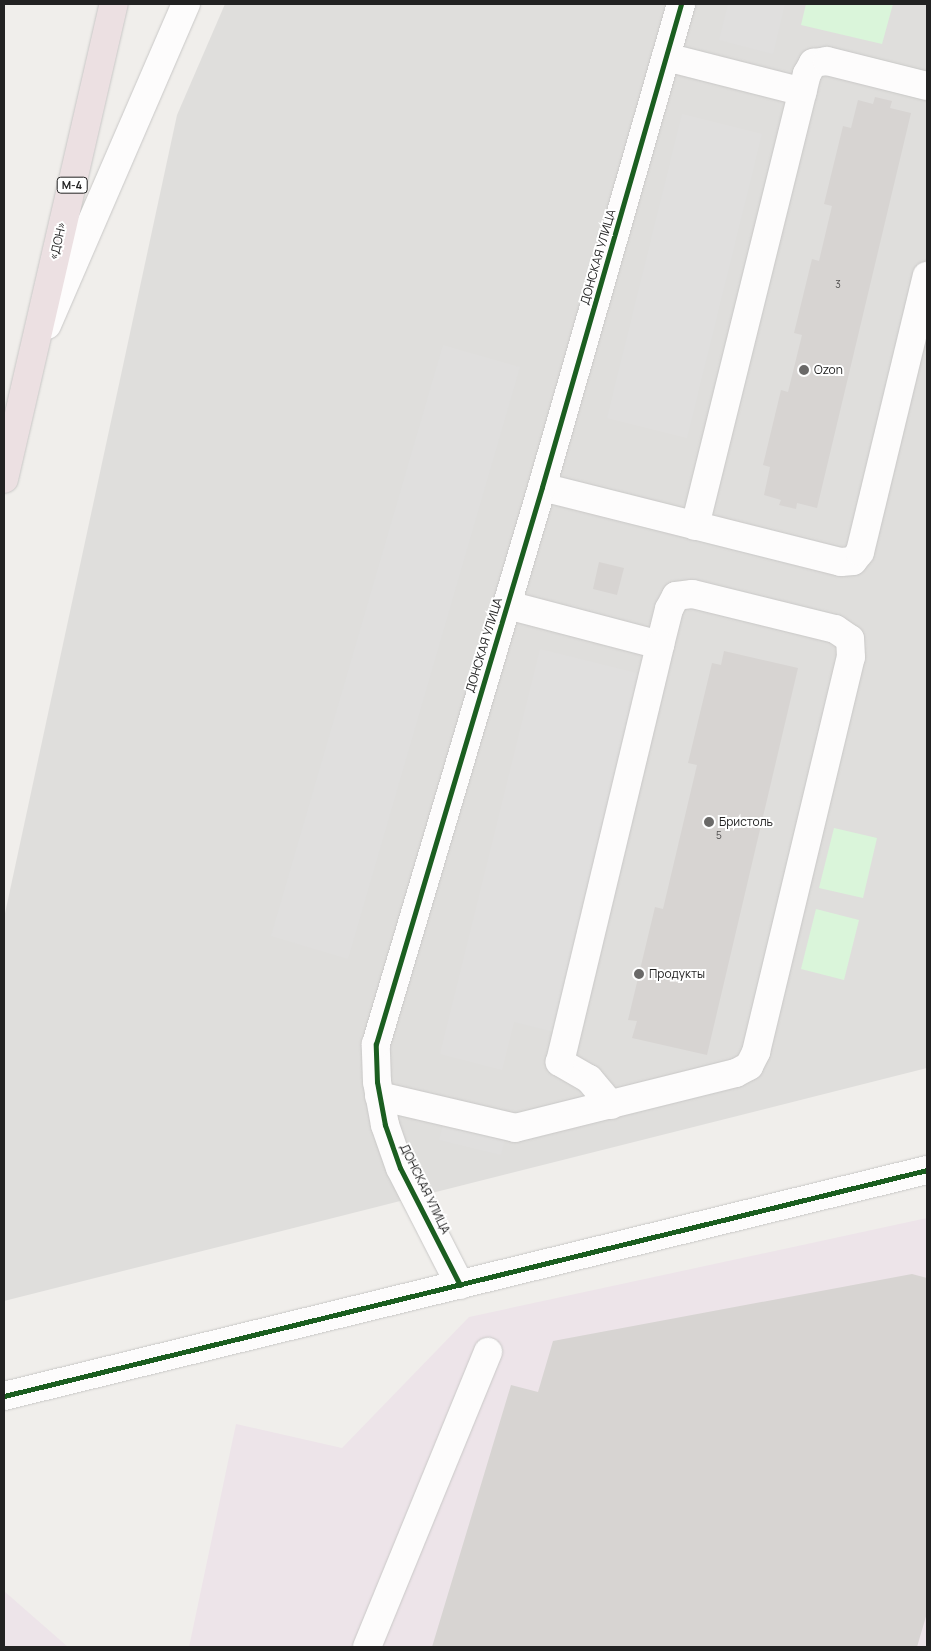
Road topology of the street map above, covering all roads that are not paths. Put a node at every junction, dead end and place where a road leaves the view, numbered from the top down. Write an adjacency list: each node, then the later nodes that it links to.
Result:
1 (114, 4): 8 (highway, «ДОН» / М-4)
2 (186, 4): 8 (street)
3 (681, 4): 4 (street, ДОНСКАЯ УЛИЦА)
4 (666, 57): 6 (street); 10 (street, ДОНСКАЯ УЛИЦА)
5 (927, 86): 6 (street)
6 (803, 92): 11 (street)
7 (927, 276): 11 (street)
8 (29, 366): 9 (highway, «ДОН» / М-4)
9 (4, 479)
10 (542, 487): 11 (street); 12 (street, ДОНСКАЯ УЛИЦА)
11 (695, 526)
12 (507, 605): 13 (street); 14 (street, ДОНСКАЯ УЛИЦА)
13 (660, 645): 15 (street); 15 (street)
14 (380, 1096): 15 (street); 17 (street, ДОНСКАЯ УЛИЦА)
15 (610, 1105)
16 (927, 1170): 17 (street)
17 (460, 1284): 19 (street)
18 (488, 1352): 20 (street)
19 (4, 1396)
20 (366, 1647)

